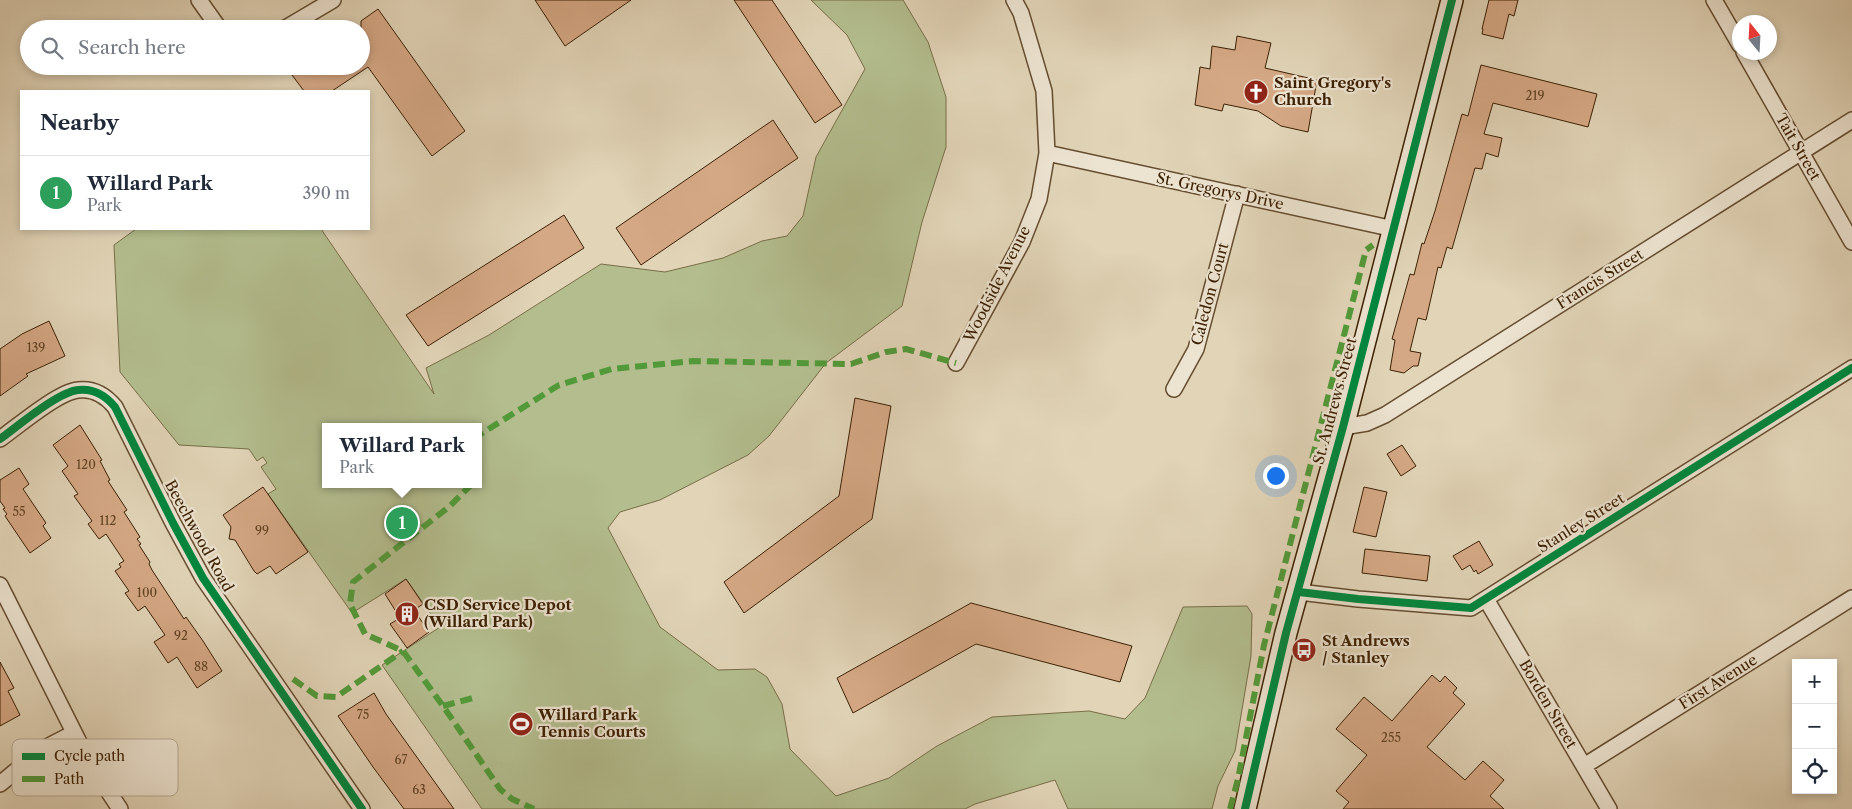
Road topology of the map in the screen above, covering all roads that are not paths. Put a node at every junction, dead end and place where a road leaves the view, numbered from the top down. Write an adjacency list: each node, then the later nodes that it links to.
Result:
1 (199, 0): 6 (street)
2 (333, 0): 7 (street)
3 (1014, 0): 12 (street, Woodside Avenue)
4 (1452, 0): 14 (main road, St. Andrews Street)
5 (1714, 0): 8 (street)
6 (213, 20)
7 (299, 20)
8 (1732, 31)
9 (1749, 60): 11 (street, Tait Street)
10 (1852, 120): 11 (street, Francis Street)
11 (1801, 151): 15 (street, Tait Street); 19 (street, Francis Street)
12 (1046, 153): 13 (street, St. Gregorys Drive); 16 (street, Woodside Avenue)
13 (1237, 194): 14 (street, St. Gregorys Drive); 18 (street, Caledon Court)
14 (1394, 229): 19 (main road, St. Andrews Street)
15 (1852, 242)
16 (956, 363)
17 (1852, 368): 24 (street, Stanley Street)
18 (1174, 390)
19 (1343, 427): 22 (main road, St. Andrews Street)
20 (0, 439): 33 (street, Beechwood Road)
21 (0, 585): 25 (street)
22 (1298, 592): 24 (street, Stanley Street); 34 (main road, St. Andrews Street)
23 (1852, 598): 28 (street, First Avenue)
24 (1486, 599): 28 (street, Borden Street)
25 (74, 733): 26 (street); 27 (street)
26 (62, 739)
27 (77, 739)
28 (1584, 766): 35 (street, Borden Street)
29 (12, 774): 30 (street)
30 (0, 784)
31 (111, 796): 32 (street)
32 (120, 809)
33 (362, 809)
34 (1245, 809)
35 (1609, 809)

